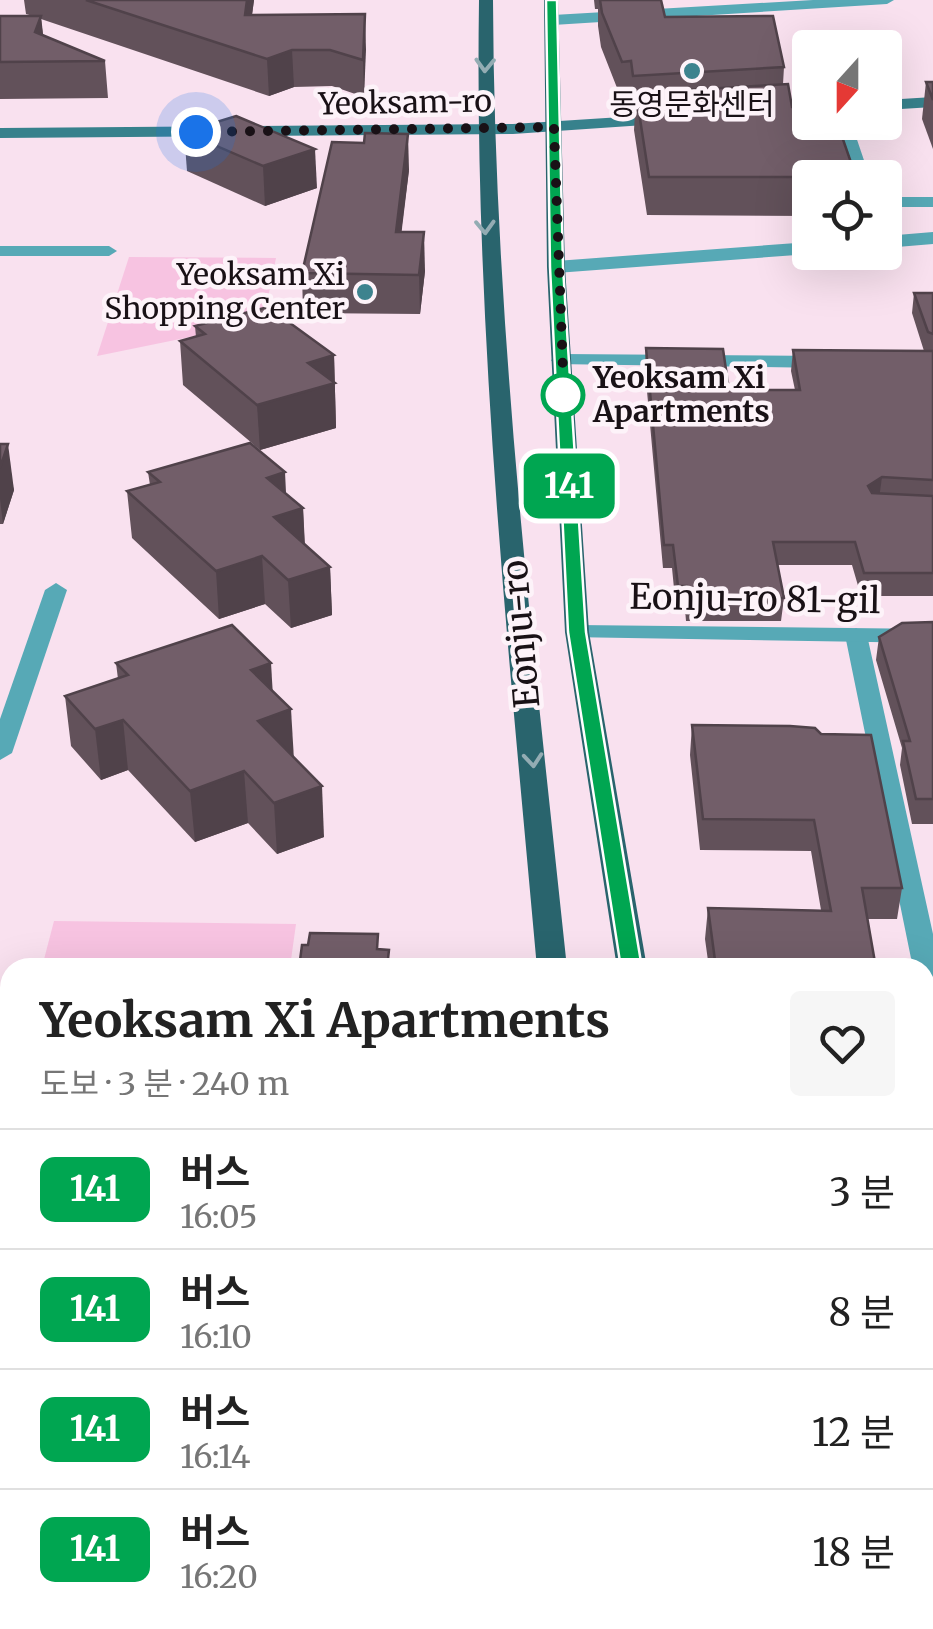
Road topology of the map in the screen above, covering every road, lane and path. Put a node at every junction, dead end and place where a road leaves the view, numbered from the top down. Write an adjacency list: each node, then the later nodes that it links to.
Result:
1 (486, 0): 11 (main road, Eonju-ro, one-way to 11)
2 (552, 0): 6 (main road, Eonju-ro)
3 (887, 0): 4 (street)
4 (841, 1): 5 (street)
5 (720, 5): 6 (street)
6 (554, 20): 10 (main road, Eonju-ro)
7 (933, 102): 8 (main road)
8 (902, 104)
9 (692, 118): 10 (main road, Yeoksam-ro)
10 (554, 127): 11 (main road, Yeoksam-ro); 20 (main road, Eonju-ro)
11 (483, 130): 12 (main road, Yeoksam-ro); 28 (main road, Eonju-ro, one-way to 28)
12 (0, 134)
13 (902, 202): 14 (lane)
14 (933, 202)
15 (933, 238): 16 (street)
16 (902, 241)
17 (792, 249): 20 (street)
18 (0, 251): 19 (lane)
19 (109, 251)
20 (556, 267): 21 (main road, Eonju-ro)
21 (561, 360): 22 (street); 24 (main road, Eonju-ro)
22 (855, 362)
23 (56, 590): 27 (lane)
24 (577, 632): 25 (street, Eonju-ro 81-gil); 29 (main road, Eonju-ro)
25 (856, 635): 26 (street, Eonju-ro 81-gil); 30 (lane)
26 (933, 636)
27 (0, 753)
28 (551, 958)
29 (630, 958)
30 (925, 958)

